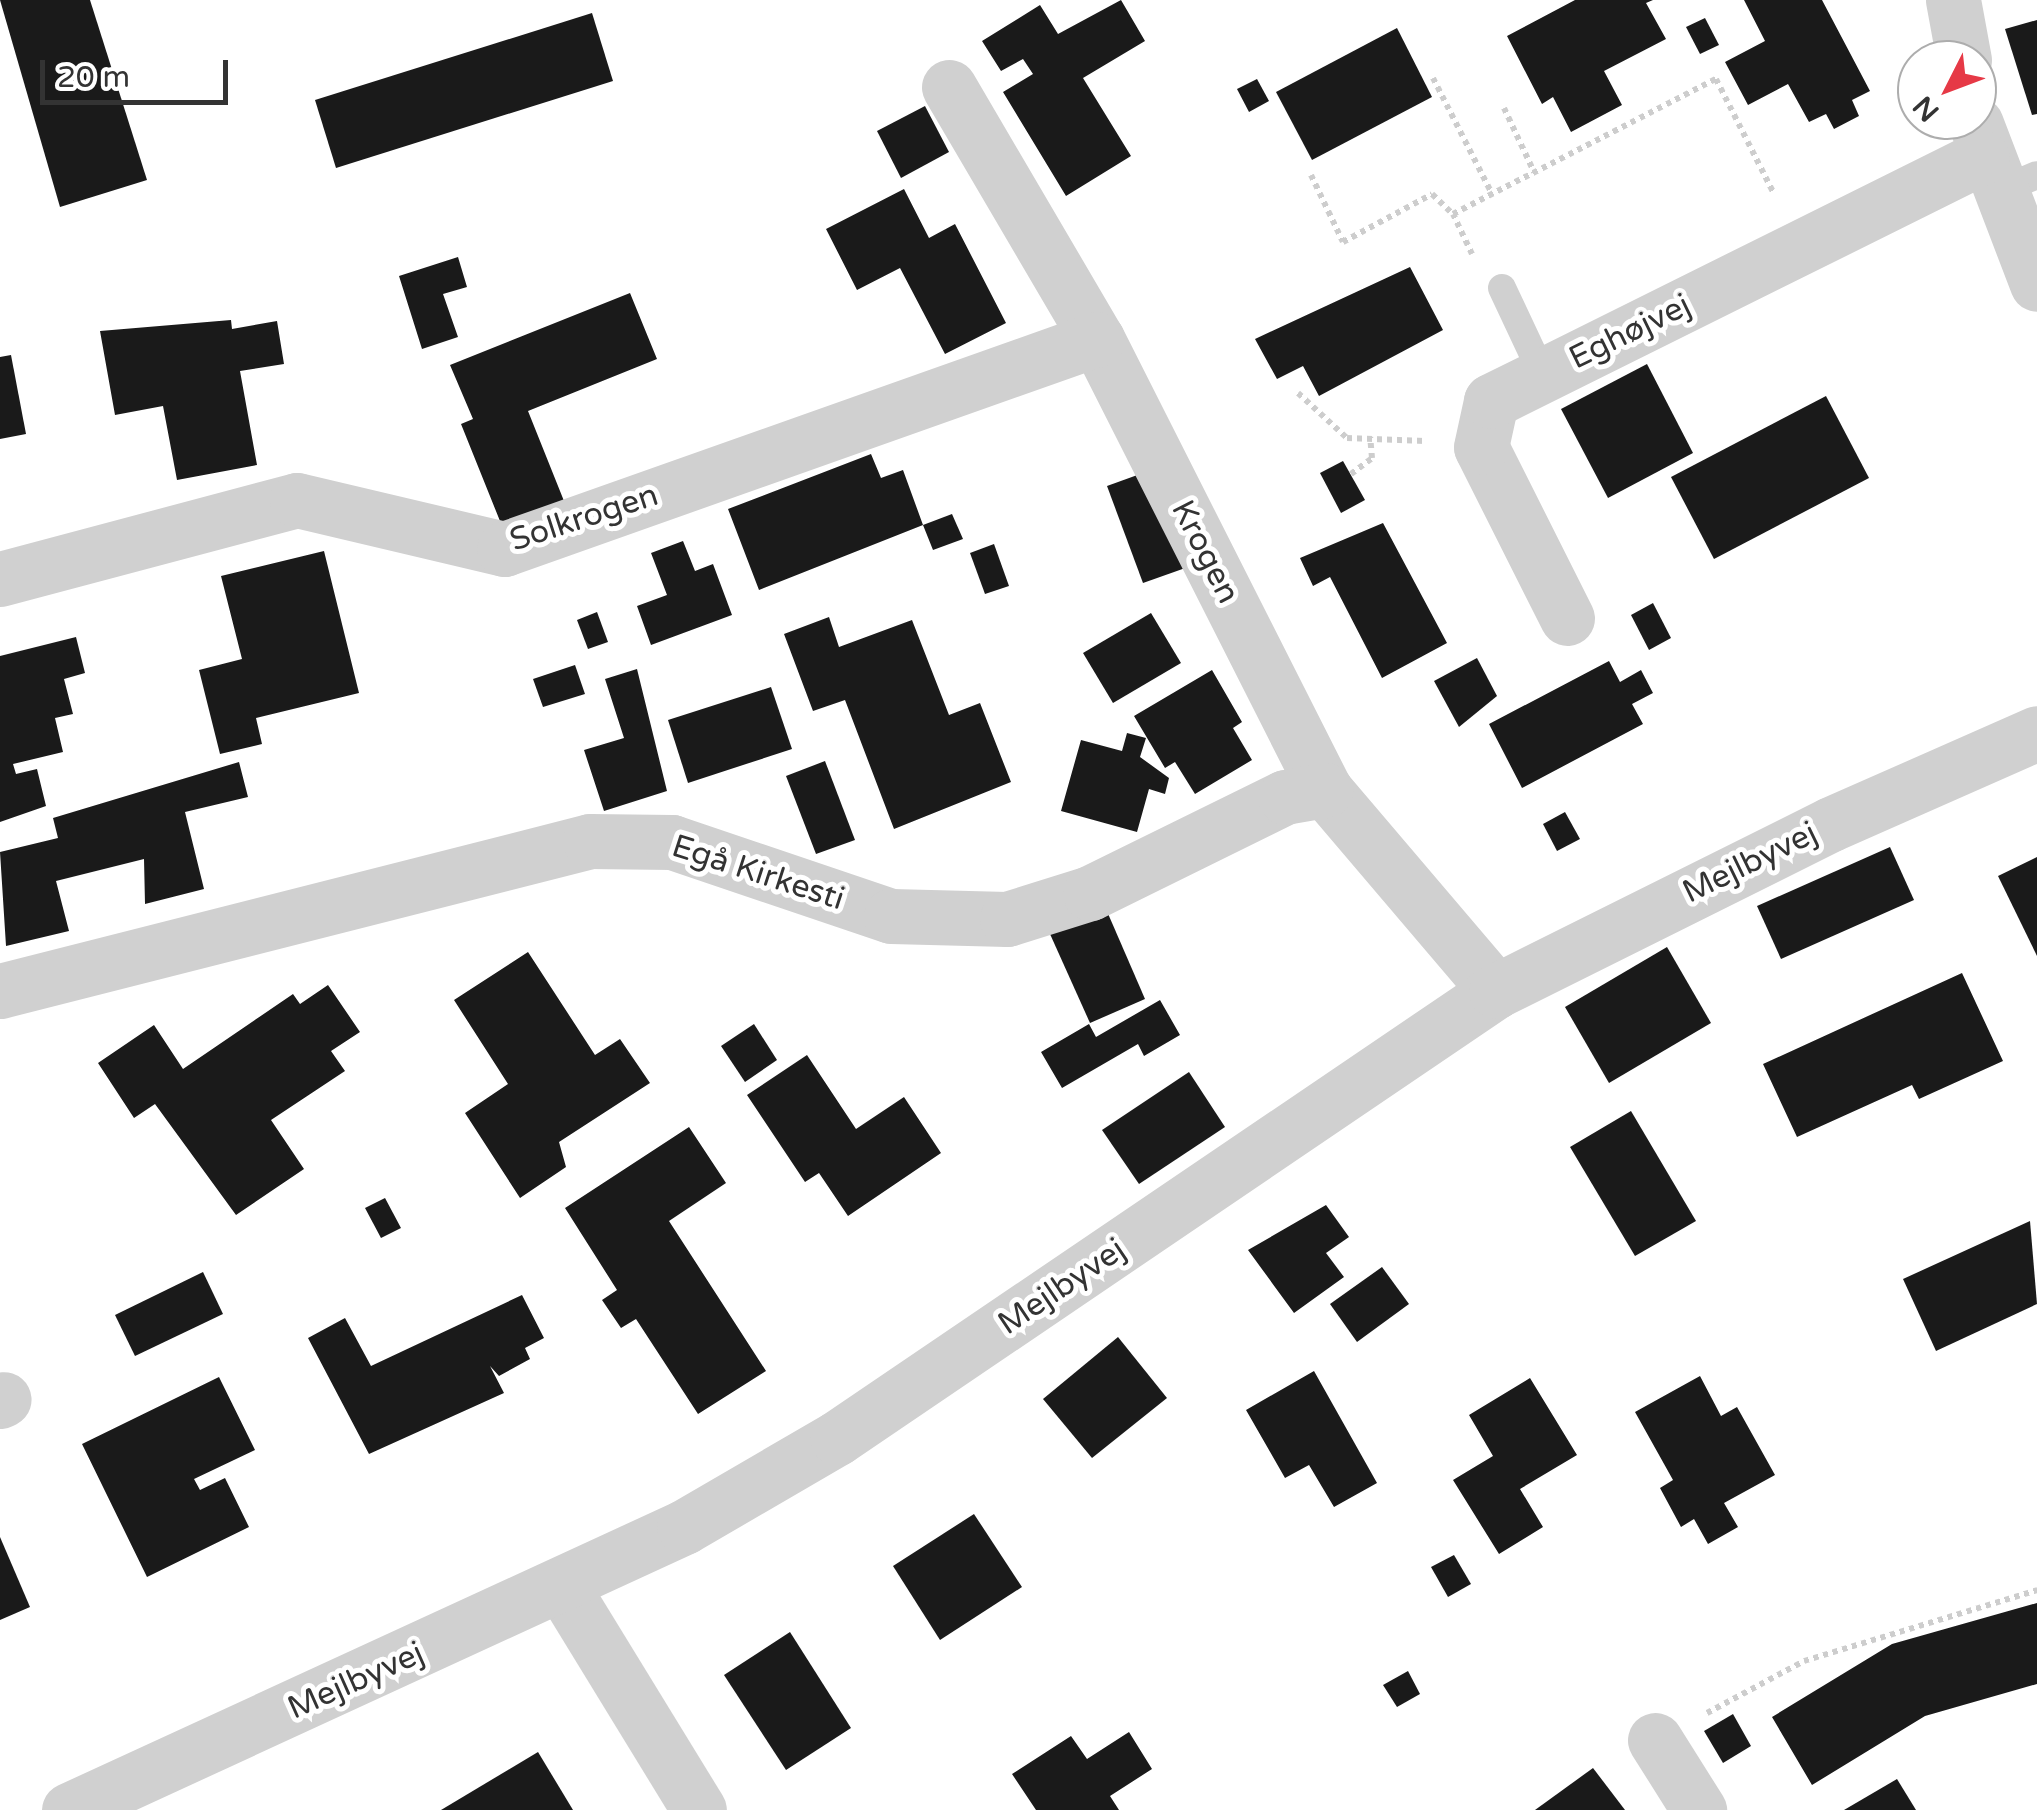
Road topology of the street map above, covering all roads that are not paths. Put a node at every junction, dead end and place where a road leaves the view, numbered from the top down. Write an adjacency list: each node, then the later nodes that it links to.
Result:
1 (1953, 0): 2 (street)
2 (1960, 40)
3 (949, 88): 7 (street, Krogen)
4 (1998, 161): 5 (street, Eghøjvej); 8 (street, Eghøjvej)
5 (2037, 284)
6 (1502, 288): 8 (lane)
7 (1097, 340): 9 (street, Solkrogen); 12 (street, Krogen)
8 (1544, 374): 10 (street, Eghøjvej)
9 (0, 578)
10 (1567, 618)
11 (2037, 733): 14 (street, Mejlbyvej)
12 (1325, 790): 13 (street, Egå Kirkesti); 14 (street, Krogen)
13 (0, 991)
14 (1496, 991): 15 (street, Mejlbyvej)
15 (562, 1588): 17 (street, Mejlbyvej); 18 (street)
16 (1654, 1740): 19 (street)
17 (69, 1810)
18 (699, 1810)
19 (1698, 1810)

